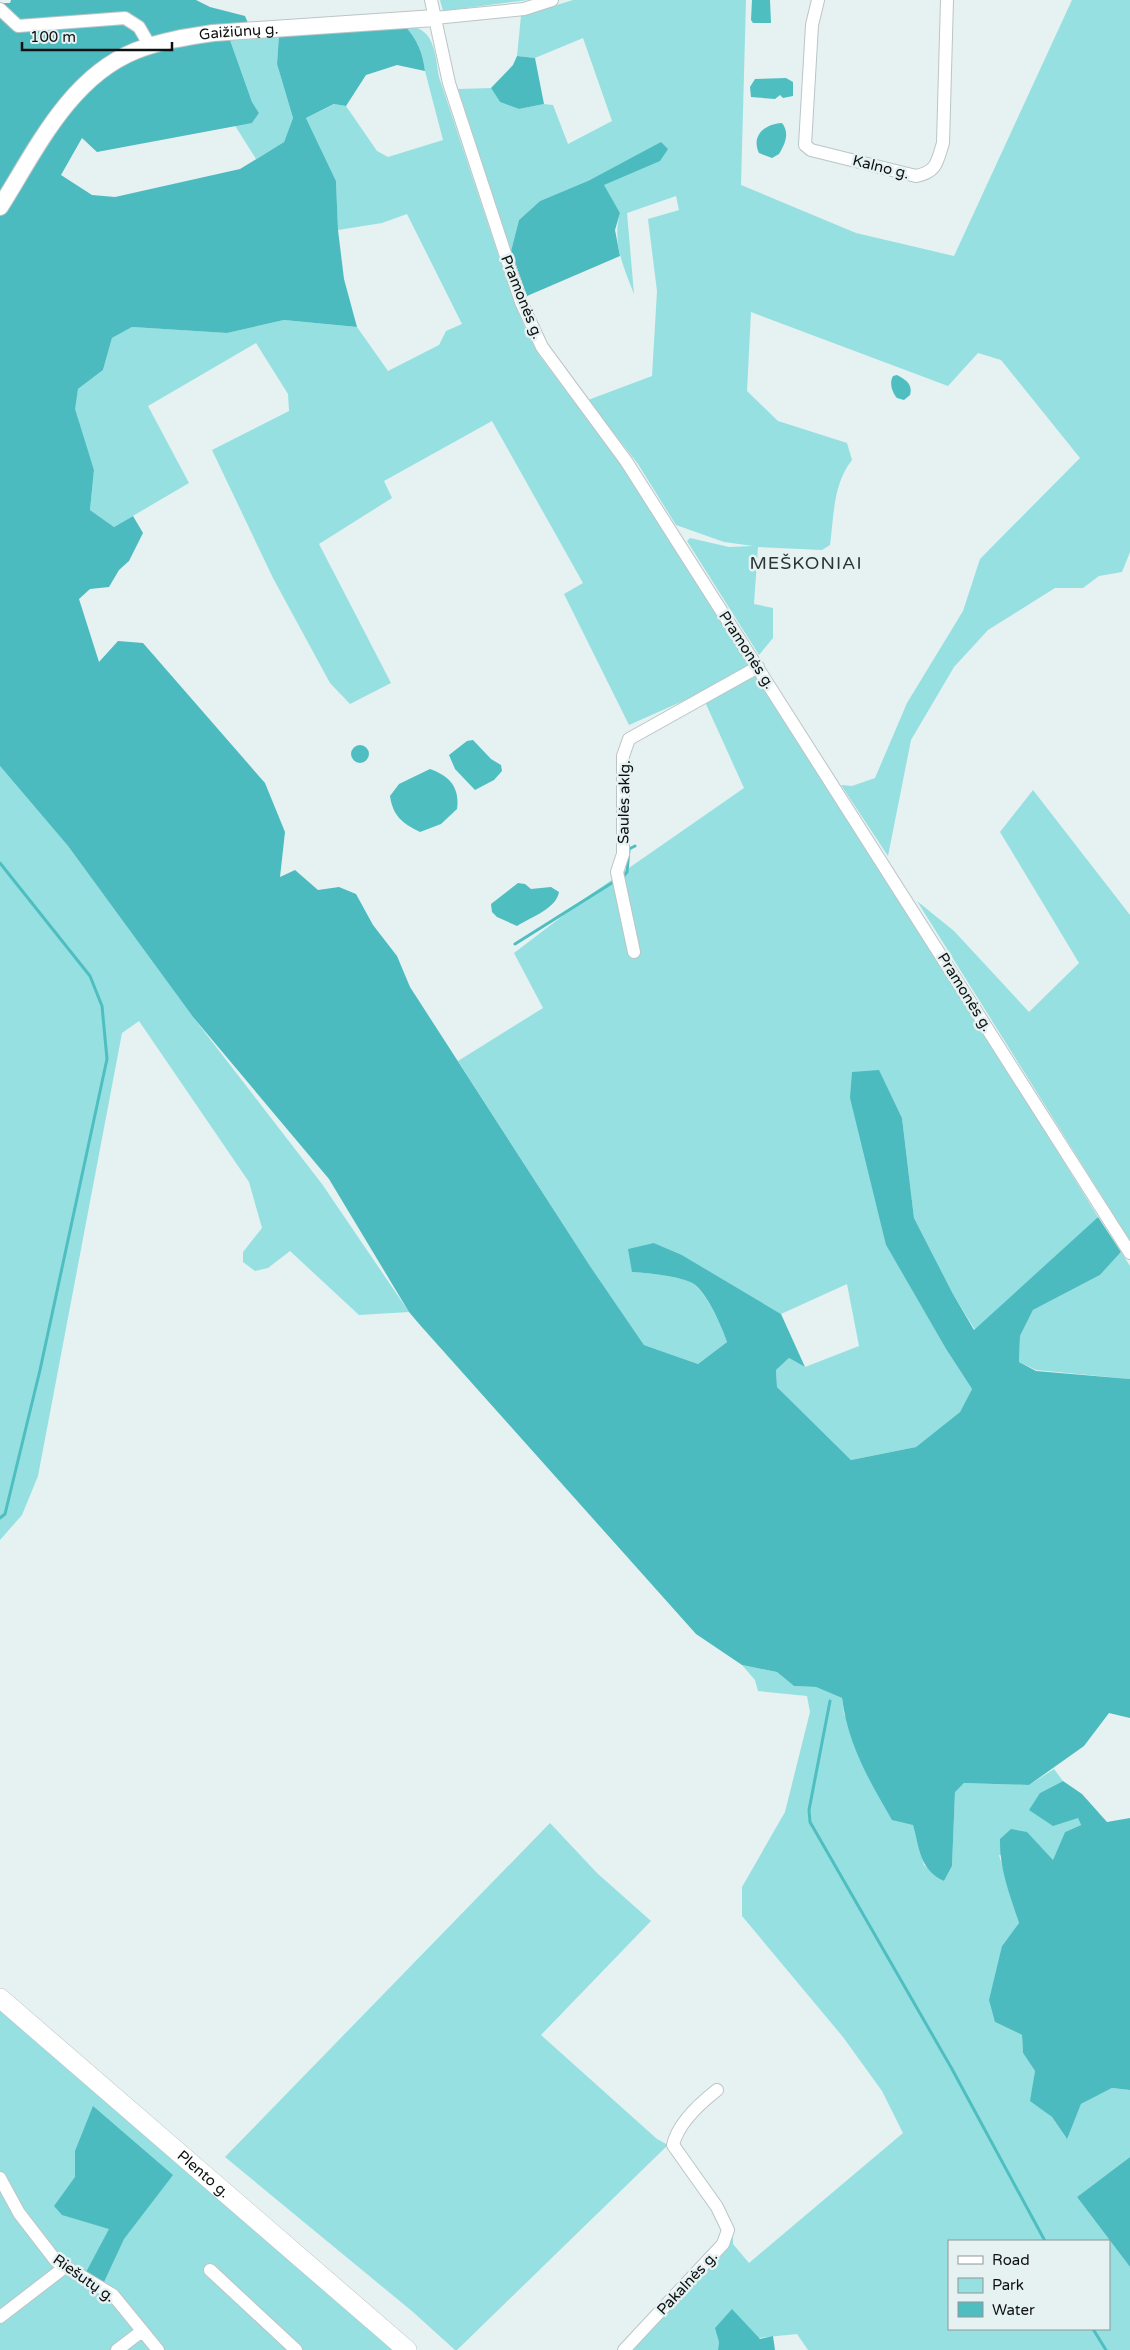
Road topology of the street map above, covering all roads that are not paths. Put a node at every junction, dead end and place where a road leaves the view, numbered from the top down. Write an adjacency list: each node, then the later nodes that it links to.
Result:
1 (431, 0): 6 (street, Pramonės g.)
2 (552, 0): 6 (street)
3 (818, 0): 4 (street, Kalno g.)
4 (947, 0)
5 (0, 9): 7 (street)
6 (435, 18): 7 (main road, Gaižiūnų g.); 9 (street, Pramonės g.)
7 (150, 46): 8 (main road, Gaižiūnų g.)
8 (0, 207)
9 (758, 667): 10 (street, Saulės aklg.); 11 (street, Pramonės g.)
10 (634, 952)
11 (1130, 1253)
12 (0, 1998): 23 (highway, Plento g.)
13 (717, 2090): 24 (street, Pakalnės g.)
14 (0, 2178): 15 (street, Riešutų g.)
15 (4, 2195): 16 (street, Riešutų g.)
16 (65, 2267): 18 (street); 19 (street, Riešutų g.)
17 (210, 2270): 22 (street)
18 (0, 2317)
19 (142, 2331): 20 (street); 21 (street, Riešutų g.)
20 (118, 2350)
21 (158, 2350)
22 (296, 2350)
23 (407, 2350)
24 (624, 2350)

